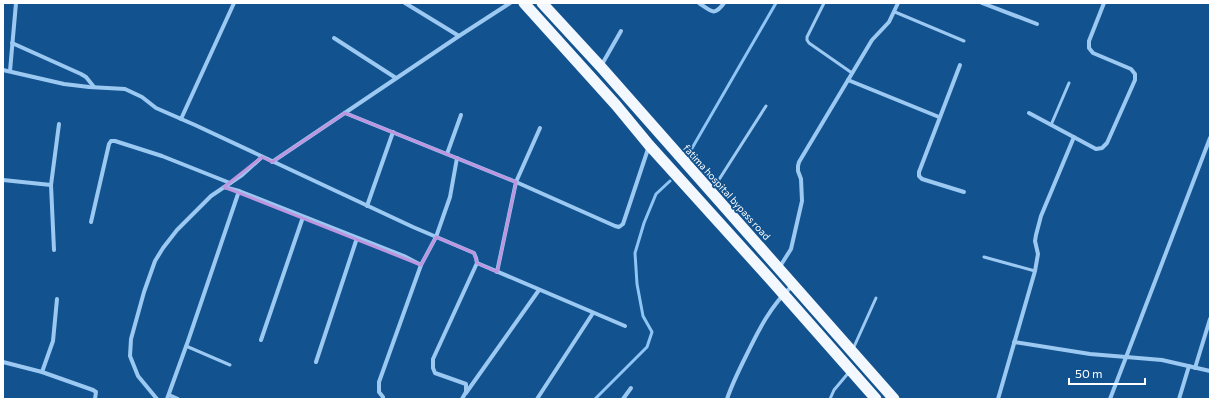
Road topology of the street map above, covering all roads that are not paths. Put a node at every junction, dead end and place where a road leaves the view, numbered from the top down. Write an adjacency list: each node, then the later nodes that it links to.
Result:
1 (16, 3): 21 (street)
2 (234, 3): 38 (street)
3 (405, 3): 18 (street)
4 (510, 3): 18 (street)
5 (524, 3): 32 (highway)
6 (542, 3): 23 (highway, fatima hospital bypass road)
7 (699, 3): 8 (street)
8 (724, 3)
9 (824, 3): 26 (lane)
10 (898, 3): 15 (street)
11 (982, 3): 14 (street)
12 (1001, 3): 14 (street)
13 (1104, 3): 43 (street)
14 (999, 9): 16 (street)
15 (895, 12): 20 (lane); 26 (street)
16 (1037, 24)
17 (621, 31): 23 (street)
18 (459, 36): 27 (street)
19 (334, 38): 27 (street)
20 (964, 41)
21 (12, 43): 25 (street); 30 (street)
22 (960, 65): 37 (street)
23 (601, 67): 31 (highway, fatima hospital bypass road)
24 (3, 70): 25 (street)
25 (10, 71): 30 (street)
26 (852, 73): 28 (street)
27 (396, 78): 34 (street)
28 (848, 80): 37 (street); 67 (street)
29 (1069, 83): 40 (lane)
30 (94, 87): 38 (street)
31 (627, 97): 32 (highway); 56 (highway, fatima hospital bypass road)
32 (616, 106): 45 (highway)
33 (766, 106): 56 (lane)
34 (345, 113): 42 (street); 49 (street)
35 (1029, 114): 40 (street)
36 (462, 115): 46 (street)
37 (940, 117): 57 (street)
38 (181, 119): 47 (street)
39 (59, 124): 53 (street)
40 (1051, 125): 43 (street)
41 (540, 128): 51 (street)
42 (393, 132): 46 (street); 58 (street)
43 (1074, 137): 68 (street)
44 (1210, 138): 82 (street)
45 (649, 145): 51 (street); 72 (highway)
46 (447, 154): 48 (street)
47 (262, 156): 49 (street); 52 (street)
48 (457, 158): 51 (street); 61 (street)
49 (272, 162): 58 (street)
50 (3, 180): 53 (street)
51 (516, 182): 69 (street)
52 (230, 183): 54 (street); 60 (street)
53 (51, 185): 63 (street)
54 (224, 187): 55 (street); 95 (street)
55 (238, 191): 59 (street); 80 (street)
56 (711, 192): 67 (highway, fatima hospital bypass road)
57 (964, 192)
58 (367, 206): 61 (street)
59 (303, 217): 62 (street); 78 (street)
60 (91, 222)
61 (436, 237): 65 (street); 66 (street)
62 (358, 238): 66 (street); 84 (street)
63 (54, 250)
64 (984, 257): 68 (lane)
65 (477, 263): 69 (street); 93 (street)
66 (421, 265): 97 (street)
67 (779, 268): 70 (highway, fatima hospital bypass road)
68 (1035, 271): 79 (street)
69 (497, 272): 71 (street)
70 (794, 285): 72 (street); 81 (highway, fatima hospital bypass road)
71 (539, 290): 75 (street); 93 (street)
72 (783, 294): 88 (highway); 100 (street)
73 (876, 298): 81 (lane)
74 (57, 299): 90 (street)
75 (593, 313): 77 (street); 98 (street)
76 (1210, 320): 87 (street)
77 (625, 326)
78 (261, 340)
79 (1014, 342): 82 (street); 104 (street)
80 (186, 346): 85 (lane); 92 (street)
81 (852, 351): 103 (highway, fatima hospital bypass road)
82 (1126, 357): 86 (street); 105 (street)
83 (3, 362): 90 (street)
84 (316, 362)
85 (230, 365)
86 (1189, 366): 87 (street); 106 (street)
87 (1196, 368): 89 (street)
88 (851, 370): 101 (lane); 102 (highway)
89 (1210, 371)
90 (42, 372): 94 (street)
91 (631, 388): 99 (street)
92 (168, 397): 96 (street)
93 (463, 398)
94 (95, 399)
95 (157, 399)
96 (178, 399)
97 (383, 399)
98 (537, 399)
99 (623, 399)
100 (727, 399)
101 (830, 399)
102 (876, 399)
103 (894, 399)
104 (998, 399)
105 (1110, 399)
106 (1179, 399)

